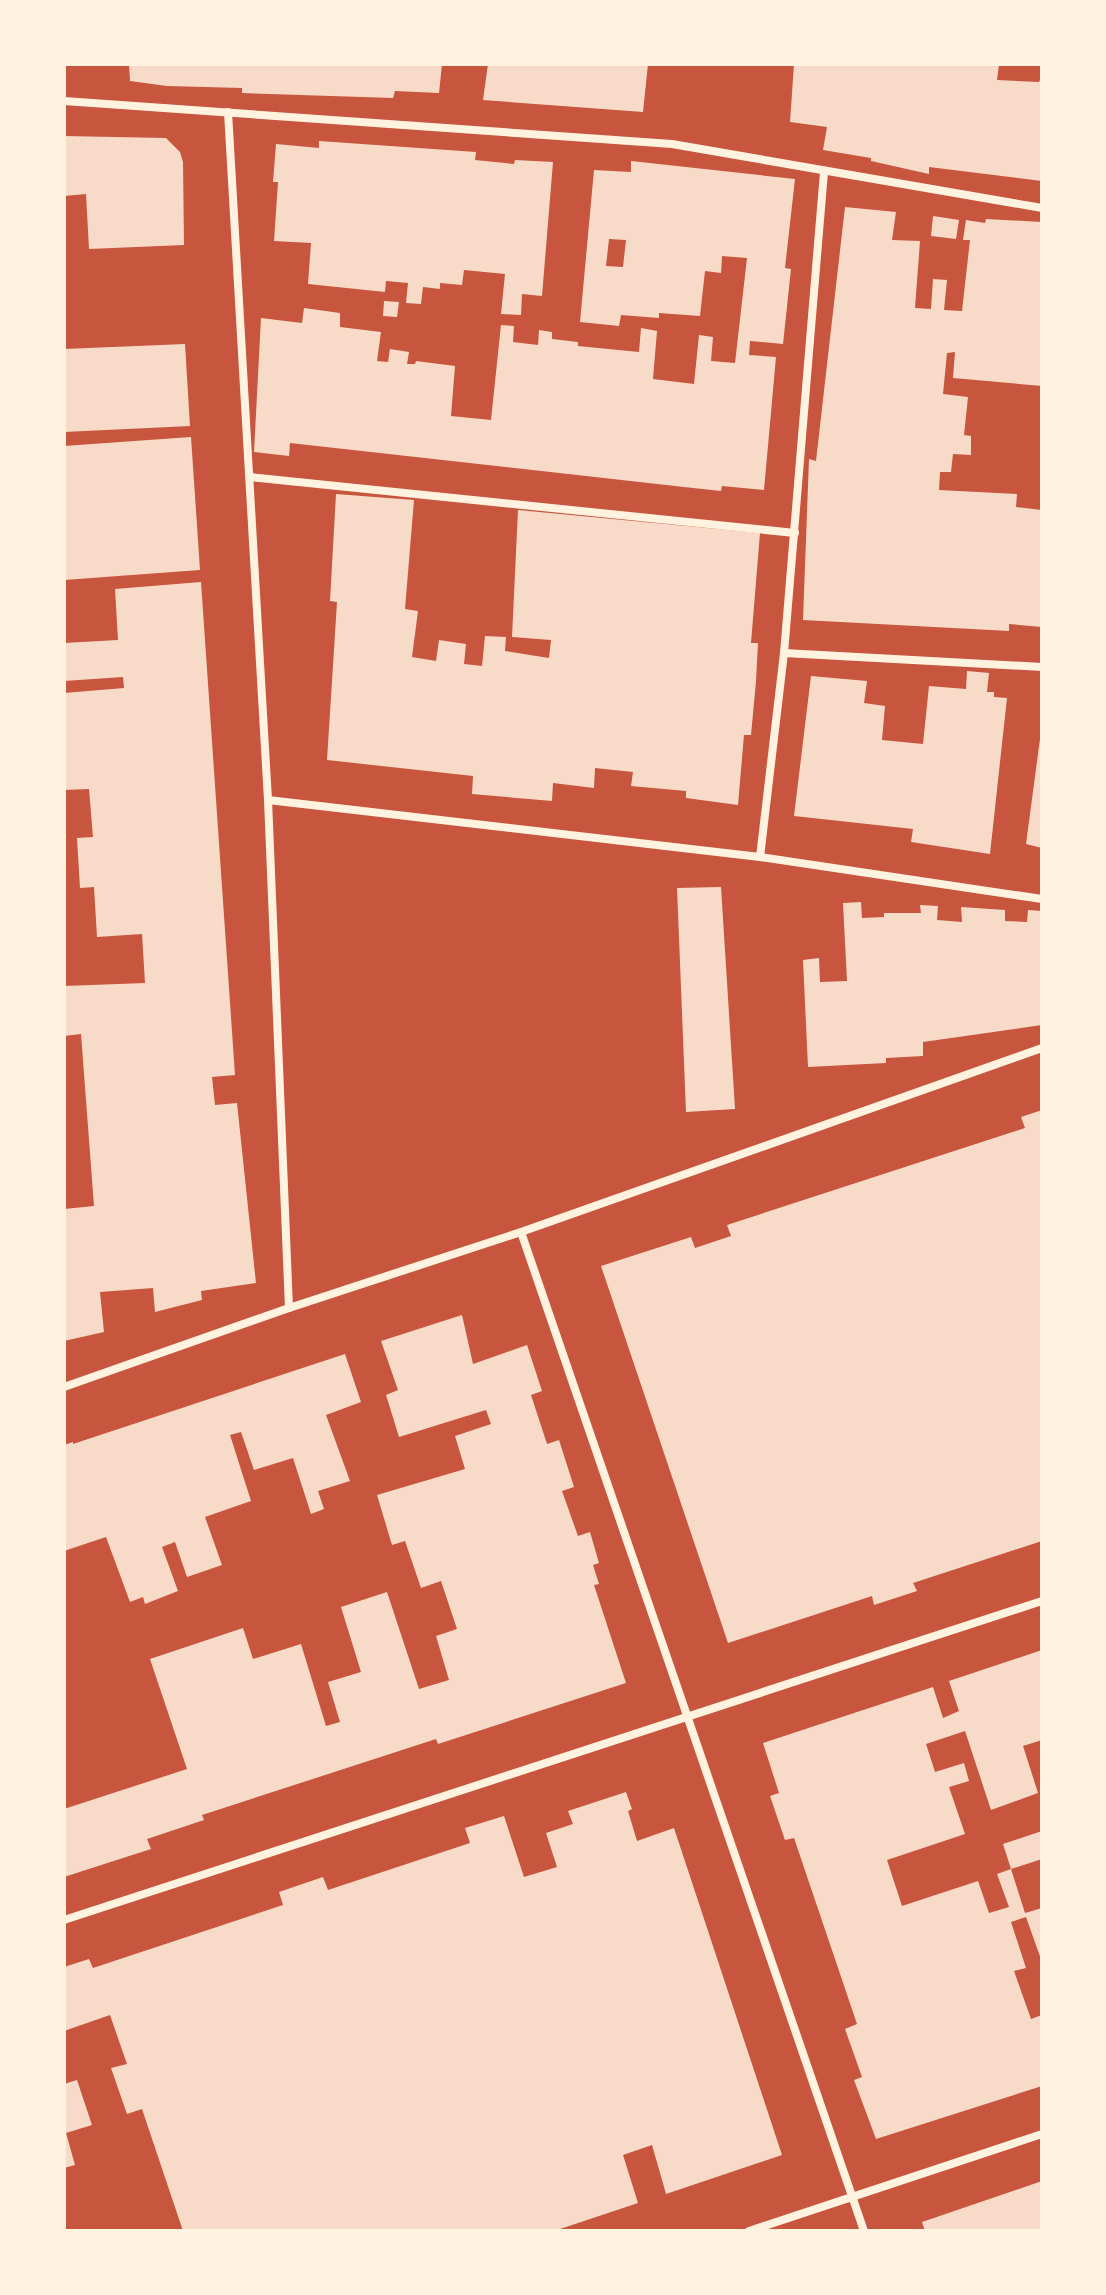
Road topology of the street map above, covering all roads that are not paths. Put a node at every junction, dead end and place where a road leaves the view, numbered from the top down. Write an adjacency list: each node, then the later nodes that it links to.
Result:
1 (64, 101): 2 (street)
2 (228, 112): 3 (street); 5 (street)
3 (824, 172): 4 (street); 6 (street)
4 (1042, 208)
5 (250, 477): 6 (street); 9 (street)
6 (795, 533): 7 (street)
7 (784, 653): 8 (street); 10 (street)
8 (1042, 667)
9 (268, 800): 10 (street); 14 (street)
10 (760, 857): 11 (street)
11 (1042, 899)
12 (1042, 1048): 13 (street)
13 (521, 1232): 14 (street); 17 (street)
14 (289, 1308): 15 (street)
15 (64, 1387)
16 (1042, 1601): 17 (street)
17 (688, 1716): 18 (street); 20 (street)
18 (64, 1920)
19 (1042, 2134): 20 (street)
20 (852, 2198): 21 (street); 22 (street)
21 (749, 2231)
22 (864, 2231)

